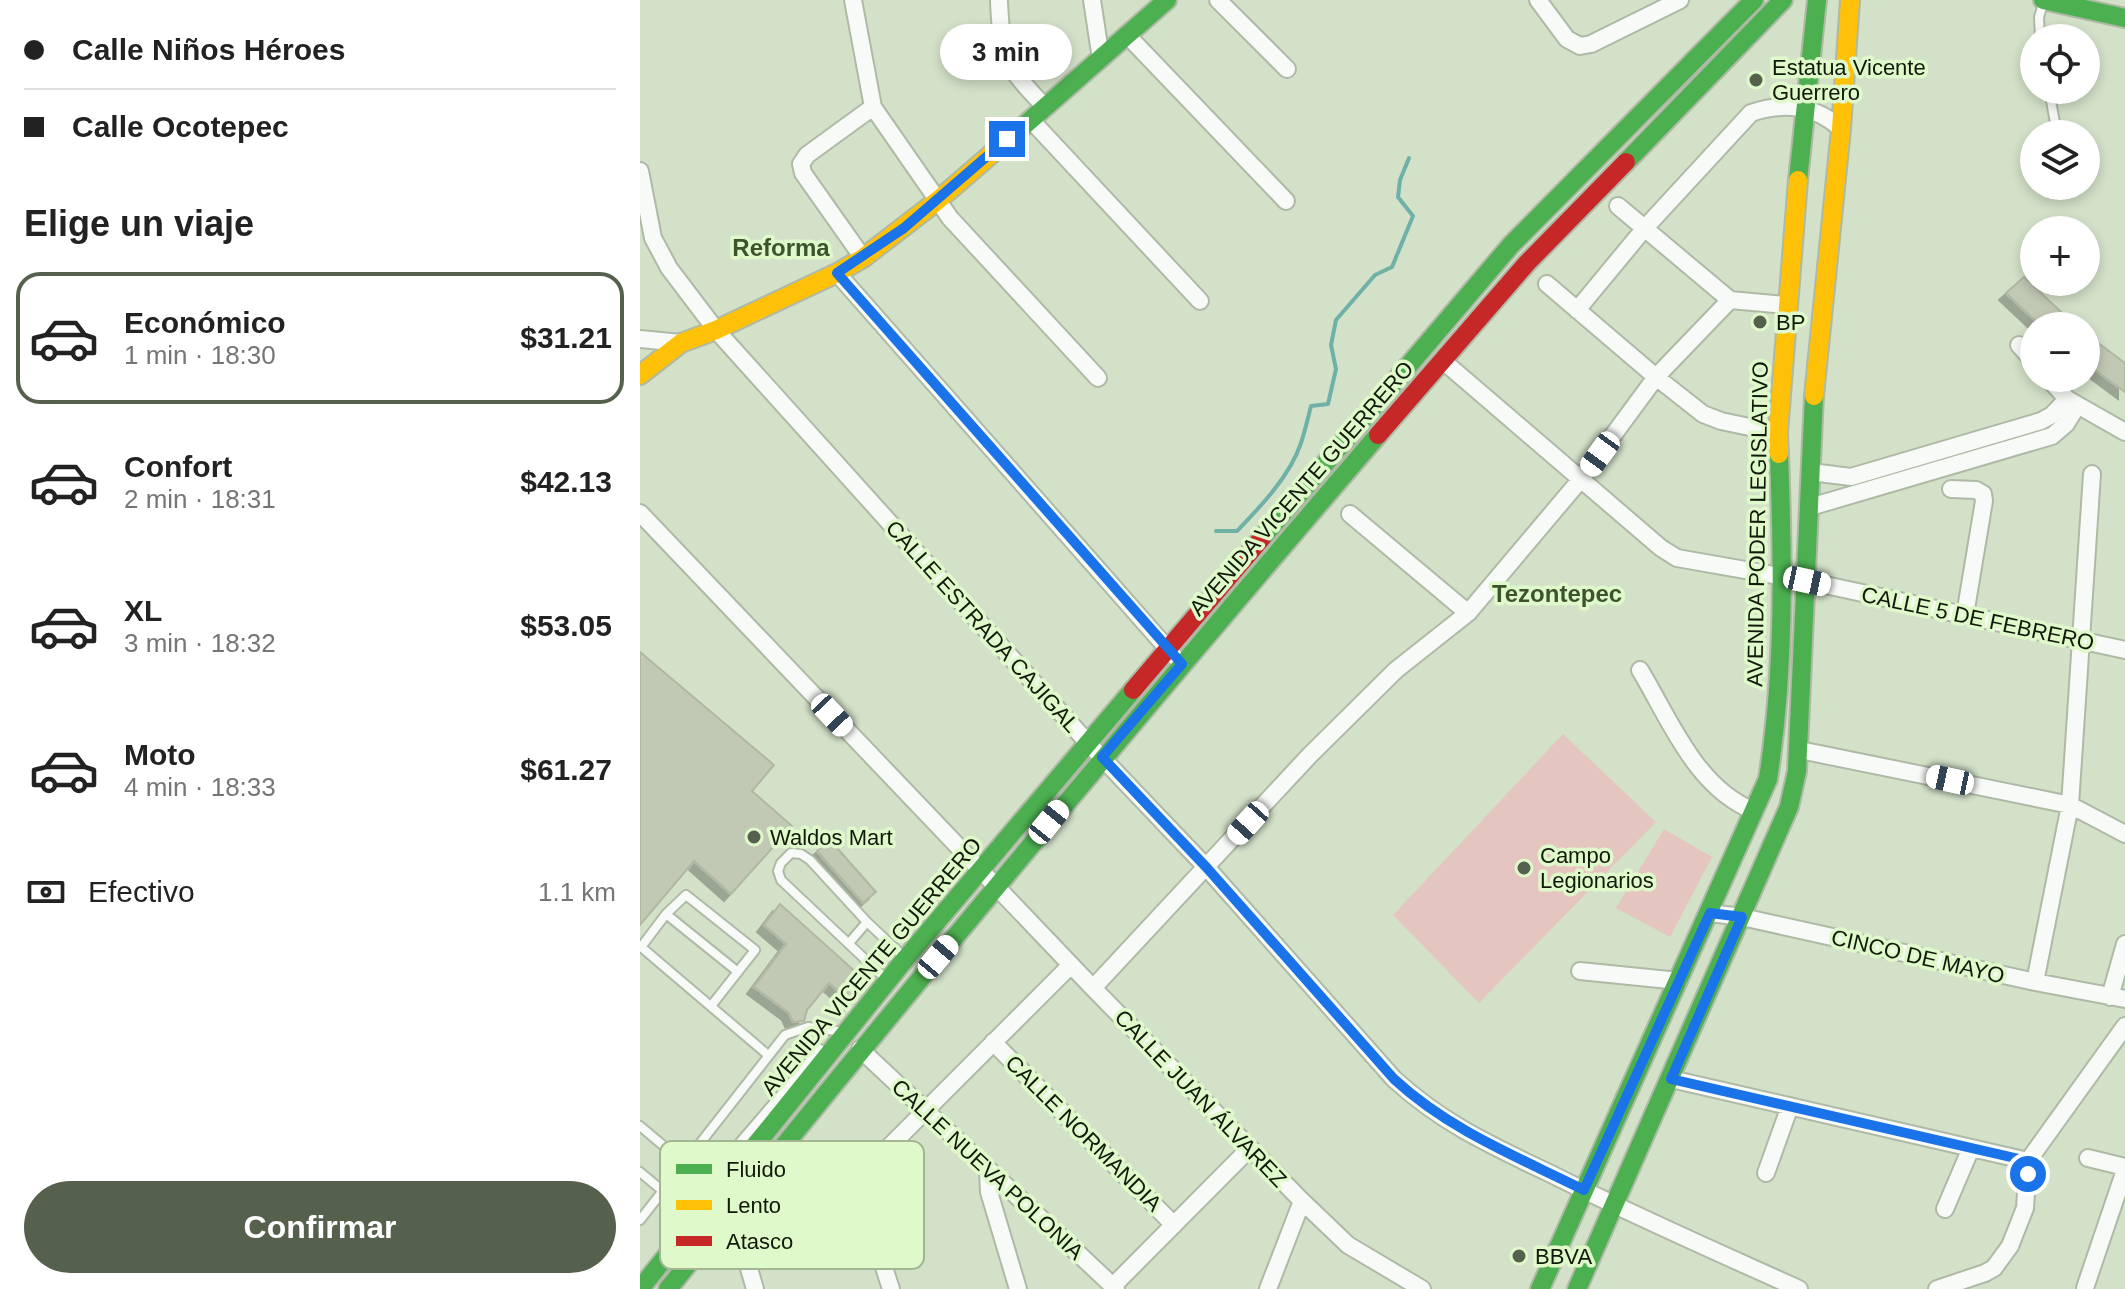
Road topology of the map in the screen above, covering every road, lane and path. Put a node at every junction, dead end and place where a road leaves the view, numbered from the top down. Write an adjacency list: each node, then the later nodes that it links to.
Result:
1 (853, 0): 21 (street)
2 (1092, 0): 18 (street)
3 (1167, 0): 16 (main road)
4 (1218, 0): 20 (street)
5 (1538, 0): 6 (street)
6 (1680, 0)
7 (1754, 0): 60 (main road, AVENIDA VICENTE GUERRERO)
8 (1783, 0): 40 (main road, AVENIDA VICENTE GUERRERO)
9 (2044, 0): 11 (main road); 15 (lane)
10 (999, 2): 23 (street)
11 (2077, 3): 14 (main road)
12 (1816, 5): 13 (main road); 17 (main road, AVENIDA PODER LEGISLATIVO)
13 (1849, 8): 19 (main road)
14 (2125, 18)
15 (2039, 24)
16 (1127, 35): 18 (main road); 27 (street)
17 (1810, 56): 19 (main road); 22 (main road, AVENIDA PODER LEGISLATIVO)
18 (1101, 59): 23 (main road)
19 (1845, 63): 24 (main road)
20 (1287, 69)
21 (873, 107): 26 (street); 30 (street)
22 (1804, 109): 24 (street); 29 (street); 35 (main road, AVENIDA PODER LEGISLATIVO)
23 (1038, 113): 26 (main road); 34 (street)
24 (1841, 129): 48 (main road)
25 (640, 171): 37 (street, CALLE ESTRADA CAJIGAL)
26 (937, 201): 30 (main road); 43 (street)
27 (1286, 201)
28 (1618, 206): 29 (street)
29 (1644, 229): 33 (street); 36 (street)
30 (863, 258): 31 (main road)
31 (837, 273): 37 (main road); 60 (street)
32 (1547, 284): 36 (street)
33 (1730, 300): 35 (street); 42 (street)
34 (1200, 301)
35 (1786, 305): 47 (main road, AVENIDA PODER LEGISLATIVO)
36 (1577, 310): 42 (street)
37 (716, 330): 39 (main road); 64 (street, CALLE ESTRADA CAJIGAL)
38 (640, 339): 39 (street)
39 (681, 343): 41 (main road)
40 (1442, 360): 50 (street, CALLE 5 DE FEBRERO); 62 (main road, AVENIDA VICENTE GUERRERO)
41 (640, 375)
42 (1656, 377): 47 (street); 50 (street)
43 (1098, 378)
44 (2062, 392): 45 (street)
45 (2072, 402): 46 (street); 48 (street); 52 (street)
46 (2125, 432)
47 (1778, 433): 55 (main road, AVENIDA PODER LEGISLATIVO)
48 (1811, 472): 52 (main road)
49 (2092, 474): 59 (street)
50 (1581, 479): 55 (street, CALLE 5 DE FEBRERO); 57 (street)
51 (1951, 489): 58 (street)
52 (1810, 507): 56 (main road)
53 (640, 513): 71 (street, CALLE JUAN ÁLVAREZ)
54 (1350, 514): 57 (street)
55 (1784, 578): 56 (street, CALLE 5 DE FEBRERO); 68 (main road, AVENIDA PODER LEGISLATIVO)
56 (1807, 581): 58 (street, CALLE 5 DE FEBRERO); 65 (main road)
57 (1468, 613): 70 (street)
58 (1965, 615): 59 (street, CALLE 5 DE FEBRERO)
59 (2083, 640): 61 (street, CALLE 5 DE FEBRERO); 67 (street)
60 (1167, 650): 62 (street); 64 (main road, AVENIDA VICENTE GUERRERO)
61 (2125, 650)
62 (1182, 664): 66 (main road, AVENIDA VICENTE GUERRERO)
63 (1640, 670): 68 (street)
64 (1088, 743): 66 (street, CALLE ESTRADA CAJIGAL); 71 (main road, AVENIDA VICENTE GUERRERO)
65 (1800, 750): 67 (street); 75 (main road)
66 (1102, 757): 70 (street, CALLE ESTRADA CAJIGAL); 72 (main road, AVENIDA VICENTE GUERRERO)
67 (2070, 805): 69 (street); 86 (street)
68 (1754, 811): 73 (main road, AVENIDA PODER LEGISLATIVO)
69 (2125, 834)
70 (1207, 868): 87 (street); 114 (street, CALLE ESTRADA CAJIGAL)
71 (981, 871): 72 (street, CALLE JUAN ÁLVAREZ); 80 (main road, AVENIDA VICENTE GUERRERO)
72 (996, 887): 81 (street, CALLE JUAN ÁLVAREZ); 93 (main road, AVENIDA VICENTE GUERRERO)
73 (1710, 913): 75 (street, CINCO DE MAYO); 85 (main road, AVENIDA PODER LEGISLATIVO)
74 (666, 914): 79 (lane); 83 (lane); 83 (lane)
75 (1742, 917): 86 (street, CINCO DE MAYO); 95 (main road)
76 (867, 922): 77 (lane); 77 (lane); 80 (lane)
77 (849, 943): 84 (lane)
78 (2125, 944): 88 (street)
79 (641, 947): 89 (lane)
80 (906, 958): 84 (main road, AVENIDA VICENTE GUERRERO)
81 (1071, 965): 87 (street, CALLE JUAN ÁLVAREZ); 92 (street)
82 (1580, 971): 85 (street)
83 (738, 972): 89 (lane)
84 (888, 981): 91 (main road, AVENIDA VICENTE GUERRERO)
85 (1679, 981): 114 (main road, AVENIDA PODER LEGISLATIVO)
86 (2035, 982): 88 (street, CINCO DE MAYO)
87 (1093, 988): 105 (street, CALLE JUAN ÁLVAREZ)
88 (2118, 998)
89 (711, 1006): 94 (lane)
90 (2125, 1026): 108 (street)
91 (843, 1034): 94 (lane); 100 (lane); 101 (main road, AVENIDA VICENTE GUERRERO)
92 (993, 1042): 97 (street); 120 (street, CALLE NORMANDIA)
93 (860, 1049): 97 (street, CALLE NUEVA POLONIA); 102 (main road, AVENIDA VICENTE GUERRERO)
94 (768, 1055): 99 (lane)
95 (1671, 1079): 96 (street); 117 (main road)
96 (1790, 1106): 106 (street); 112 (street)
97 (924, 1112): 103 (street); 110 (street, CALLE NUEVA POLONIA)
98 (640, 1126): 104 (lane)
99 (701, 1141)
100 (741, 1141)
101 (758, 1141)
102 (786, 1141)
103 (895, 1141)
104 (660, 1143)
105 (1250, 1148): 116 (street, CALLE JUAN ÁLVAREZ); 120 (street)
106 (1971, 1148): 108 (street); 118 (street)
107 (2088, 1158): 109 (street)
108 (2028, 1161): 137 (street)
109 (2125, 1168): 126 (street)
110 (988, 1171): 125 (street, CALLE NUEVA POLONIA); 131 (street)
111 (640, 1172): 113 (lane)
112 (1766, 1173)
113 (660, 1189)
114 (1584, 1190): 117 (street, CALLE ESTRADA CAJIGAL); 134 (main road, AVENIDA PODER LEGISLATIVO)
115 (660, 1197): 119 (lane)
116 (1302, 1201): 132 (street); 133 (street, CALLE JUAN ÁLVAREZ)
117 (1613, 1206): 135 (main road); 136 (street, CALLE ESTRADA CAJIGAL)
118 (1945, 1209)
119 (641, 1219)
120 (1174, 1225): 125 (street)
121 (660, 1264): 127 (main road, AVENIDA VICENTE GUERRERO)
122 (684, 1269): 128 (main road, AVENIDA VICENTE GUERRERO)
123 (749, 1269): 129 (street)
124 (885, 1269): 130 (street)
125 (1115, 1287)
126 (2085, 1288)
127 (640, 1289)
128 (668, 1289)
129 (755, 1289)
130 (891, 1289)
131 (1018, 1289)
132 (1268, 1289)
133 (1422, 1289)
134 (1540, 1289)
135 (1577, 1289)
136 (1799, 1289)
137 (1937, 1289)

